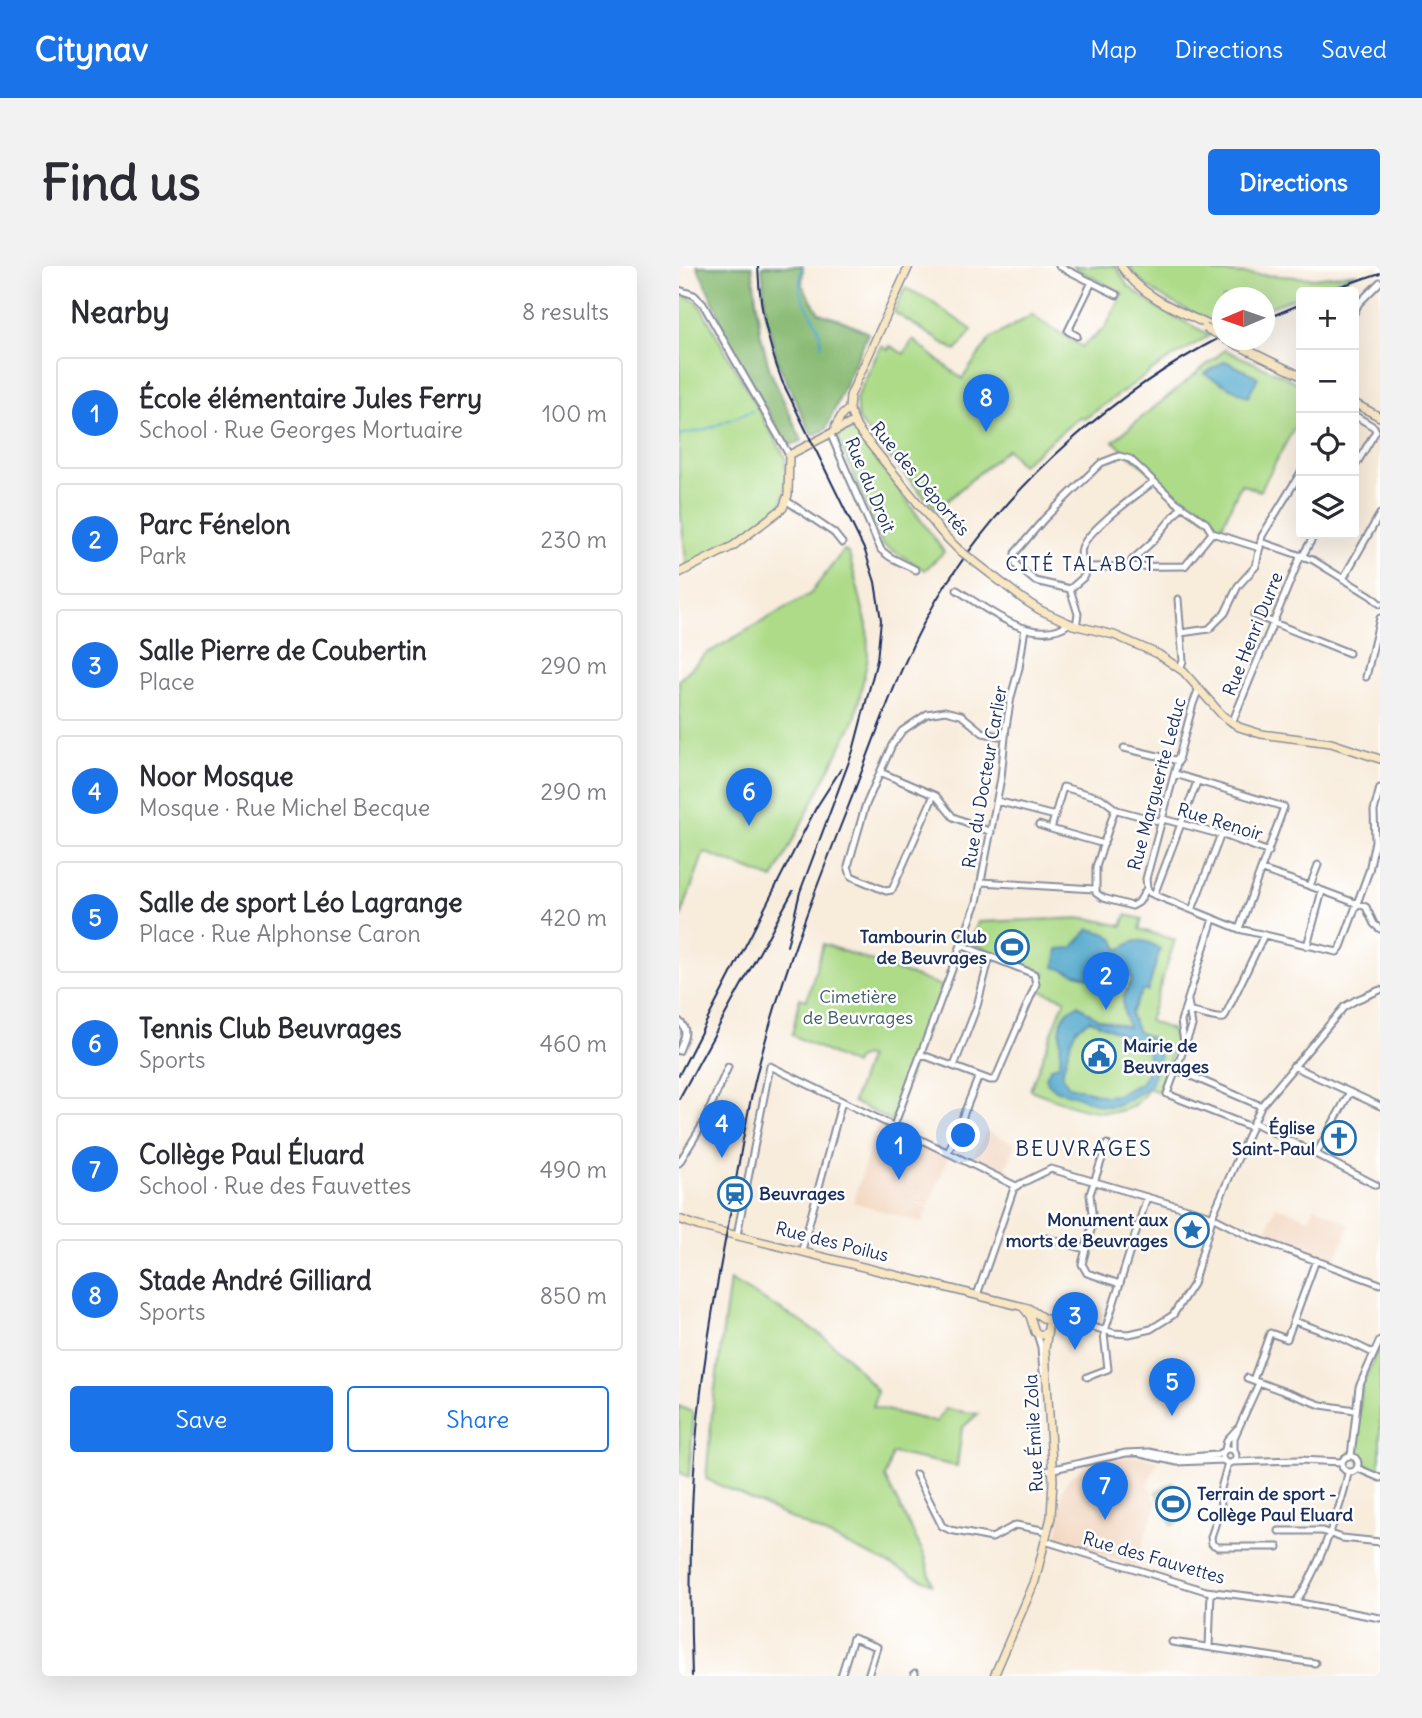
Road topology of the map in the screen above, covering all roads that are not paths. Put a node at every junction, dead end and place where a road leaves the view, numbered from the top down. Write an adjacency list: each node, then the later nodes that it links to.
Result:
1 (909, 266): 13 (street, Rue du Droit)
2 (1059, 266): 4 (street)
3 (1123, 266): 9 (street, bridge)
4 (1093, 282): 7 (street); 10 (street)
5 (1380, 282): 8 (street)
6 (679, 290): 19 (street)
7 (1117, 295)
8 (1359, 303)
9 (1212, 329)
10 (1077, 336)
11 (1252, 350): 12 (street)
12 (1296, 373)
13 (849, 405): 17 (street, Rue des Déportés); 18 (street, Rue du Droit)
14 (1359, 406): 15 (street)
15 (1380, 417)
16 (1359, 418): 20 (street)
17 (853, 422): 18 (street, Rue du Droit); 43 (street, Rue des Déportés, bridge)
18 (830, 433): 19 (street, Rue du Droit); 33 (street, Rue du Droit)
19 (789, 454): 23 (street)
20 (1359, 460)
21 (1299, 476): 29 (street)
22 (1153, 482): 24 (street); 31 (street); 36 (street)
23 (787, 501): 28 (street); 34 (street)
24 (1182, 506): 26 (street); 32 (street)
25 (1380, 514): 35 (street)
26 (1212, 533): 29 (street); 32 (street)
27 (1312, 539): 30 (street, Rue Henri Durre)
28 (842, 543)
29 (1260, 545): 30 (street); 45 (street)
30 (1302, 555): 35 (street); 42 (street, Rue Henri Durre)
31 (1087, 566): 32 (street); 36 (street)
32 (1130, 567)
33 (916, 570)
34 (679, 573)
35 (1343, 579): 39 (street)
36 (1070, 589): 43 (street)
37 (957, 590): 44 (street)
38 (1178, 599): 45 (street)
39 (1380, 602)
40 (1254, 615): 42 (street)
41 (1380, 618): 48 (street)
42 (1273, 623): 46 (street); 50 (street, Rue Henri Durre)
43 (1073, 625): 44 (street); 47 (street, Rue des Déportés)
44 (1025, 628): 51 (street, Rue du Docteur Carlier)
45 (1181, 633): 47 (street)
46 (1349, 653)
47 (1180, 668): 49 (street, Rue des Déportés)
48 (1366, 677)
49 (1199, 688): 50 (street, Rue des Déportés); 54 (street, Rue Marguerite Leduc)
50 (1232, 723): 53 (street)
51 (1005, 737): 55 (street); 60 (street, Rue du Docteur Carlier)
52 (1124, 748): 54 (street)
53 (1380, 759)
54 (1179, 761): 56 (street, Rue Marguerite Leduc)
55 (880, 772): 59 (street); 59 (street)
56 (1175, 774): 57 (street); 63 (street, Rue Marguerite Leduc)
57 (1197, 782): 64 (street); 70 (street)
58 (1380, 788): 79 (street)
59 (934, 795): 67 (street)
60 (997, 801): 62 (street); 67 (street, Rue du Docteur Carlier)
61 (1115, 809): 62 (street); 63 (street, Rue Renoir); 69 (street)
62 (1055, 816): 66 (street)
63 (1162, 820): 64 (street, Rue Renoir); 75 (street, Rue Marguerite Leduc)
64 (1181, 824): 68 (street, Rue Renoir); 78 (street)
65 (1039, 825): 66 (street)
66 (1051, 829): 69 (street)
67 (991, 832): 73 (street, Rue du Docteur Carlier)
68 (1221, 834): 70 (street, Rue Renoir); 80 (street)
69 (1104, 844): 76 (street)
70 (1269, 852): 72 (street)
71 (1318, 865): 74 (street)
72 (1262, 870): 74 (street); 82 (street)
73 (981, 882): 76 (street); 85 (street, Rue du Docteur Carlier)
74 (1310, 886): 77 (street)
75 (1147, 888): 76 (street); 78 (street)
76 (1094, 889)
77 (1322, 891): 79 (street); 86 (street)
78 (1154, 895): 80 (street)
79 (1357, 904): 83 (street); 86 (street)
80 (1192, 911): 81 (street)
81 (1213, 919): 82 (street); 89 (street)
82 (1239, 929): 84 (street)
83 (1380, 929)
84 (1264, 935): 86 (street); 89 (street)
85 (961, 945): 87 (street); 93 (street, Rue du Docteur Carlier)
86 (1307, 946)
87 (990, 956): 94 (street); 98 (street)
88 (1380, 990): 95 (street)
89 (1187, 1011): 91 (street); 91 (street)
90 (679, 1021): 92 (street)
91 (1183, 1048): 97 (street)
92 (679, 1051)
93 (920, 1054): 94 (street); 104 (street, Rue du Docteur Carlier)
94 (954, 1066): 98 (street)
95 (1293, 1066): 99 (street); 101 (street)
96 (728, 1067): 108 (street)
97 (1175, 1069): 101 (street); 103 (street)
98 (979, 1076): 106 (street)
99 (1350, 1092): 102 (street); 107 (street)
100 (842, 1101): 104 (street); 115 (street); 118 (street)
101 (1261, 1106): 103 (street)
102 (1380, 1107)
103 (1252, 1125): 107 (street); 113 (street)
104 (894, 1126): 106 (street)
105 (1107, 1144): 109 (street)
106 (948, 1153): 111 (street)
107 (1315, 1154): 110 (street)
108 (679, 1163)
109 (1093, 1183): 111 (street); 112 (street); 117 (street)
110 (1376, 1185)
111 (1016, 1186): 122 (street)
112 (1147, 1197): 113 (street); 120 (street)
113 (1213, 1217): 119 (street); 128 (street)
114 (679, 1219): 115 (street, Rue des Poilus)
115 (737, 1235): 118 (street, Rue des Poilus)
116 (1047, 1238): 117 (street)
117 (1085, 1249): 120 (street)
118 (801, 1250): 122 (street, Rue des Poilus)
119 (1316, 1260): 121 (street); 126 (street)
120 (1120, 1284): 128 (street)
121 (1380, 1284)
122 (977, 1295): 123 (street, Rue des Poilus)
123 (1023, 1307): 124 (street, Rue des Poilus); 127 (street)
124 (1045, 1319): 125 (street); 127 (street); 129 (street)
125 (1072, 1321): 128 (street); 129 (street)
126 (1294, 1321): 132 (street); 134 (street)
127 (1033, 1324): 130 (street)
128 (1105, 1330): 133 (street)
129 (1048, 1332): 130 (street); 135 (street, Rue Émile Zola)
130 (1036, 1333): 135 (street, Rue Émile Zola)
131 (1380, 1340): 132 (street)
132 (1373, 1353): 136 (street)
133 (1087, 1377)
134 (1253, 1381): 136 (street); 137 (street)
135 (1047, 1399): 146 (street, Rue Émile Zola)
136 (1355, 1410): 141 (street)
137 (1239, 1427): 138 (street); 139 (street)
138 (1224, 1451): 139 (street); 140 (street); 143 (street)
139 (1234, 1452): 142 (street); 143 (street)
140 (1134, 1453): 143 (street); 146 (street)
141 (1351, 1456): 144 (street); 145 (street)
142 (1255, 1460): 143 (street); 144 (street)
143 (1228, 1462): 155 (street)
144 (1342, 1462): 147 (street)
145 (1357, 1468): 147 (street); 149 (street)
146 (1051, 1470): 150 (street, Rue Émile Zola)
147 (1348, 1472): 152 (street)
148 (916, 1474): 150 (street)
149 (1380, 1478)
150 (1047, 1531): 153 (street, Rue Émile Zola)
151 (1279, 1531): 152 (street)
152 (1328, 1534): 154 (street); 157 (street)
153 (1045, 1541): 156 (street, Rue des Fauvettes); 164 (street, Rue Émile Zola)
154 (1380, 1542)
155 (1278, 1548)
156 (1211, 1592): 157 (street, Rue des Fauvettes); 160 (street)
157 (1295, 1602): 158 (street, Rue des Fauvettes)
158 (1380, 1618)
159 (1172, 1642): 160 (street)
160 (1209, 1647): 161 (street)
161 (1315, 1663)
162 (841, 1676): 163 (street)
163 (868, 1676)
164 (994, 1676)

